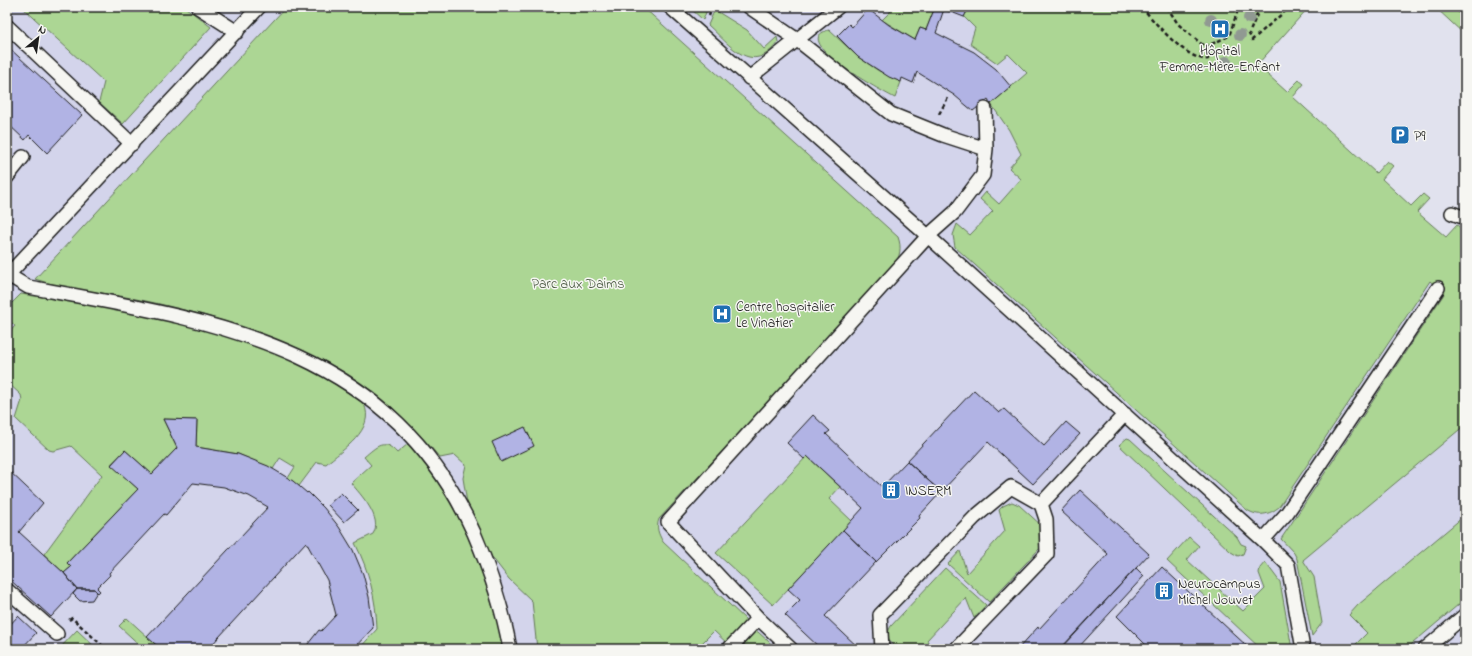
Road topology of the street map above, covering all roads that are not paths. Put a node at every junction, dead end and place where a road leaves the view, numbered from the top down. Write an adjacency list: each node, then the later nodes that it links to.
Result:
1 (198, 7): 7 (lane)
2 (259, 7): 7 (lane)
3 (670, 7): 9 (lane)
4 (749, 7): 8 (lane)
5 (838, 7): 8 (lane)
6 (7, 26): 11 (lane)
7 (237, 32): 11 (lane)
8 (796, 39): 9 (lane); 12 (lane)
9 (749, 78): 17 (lane)
10 (985, 108): 12 (lane)
11 (132, 144): 18 (lane)
12 (986, 148): 17 (lane)
13 (23, 157): 14 (lane)
14 (7, 177)
15 (1452, 213): 16 (lane)
16 (1465, 218)
17 (928, 236): 20 (lane); 25 (lane)
18 (8, 276): 27 (lane)
19 (1438, 288): 22 (lane)
20 (1124, 414): 21 (lane); 22 (lane)
21 (1041, 504): 30 (lane); 31 (lane)
22 (1263, 540): 32 (lane)
23 (7, 590): 26 (lane)
24 (1465, 615): 33 (lane)
25 (758, 618): 28 (lane); 29 (lane)
26 (57, 634)
27 (510, 649)
28 (729, 649)
29 (791, 649)
30 (882, 649)
31 (956, 649)
32 (1303, 649)
33 (1425, 649)

